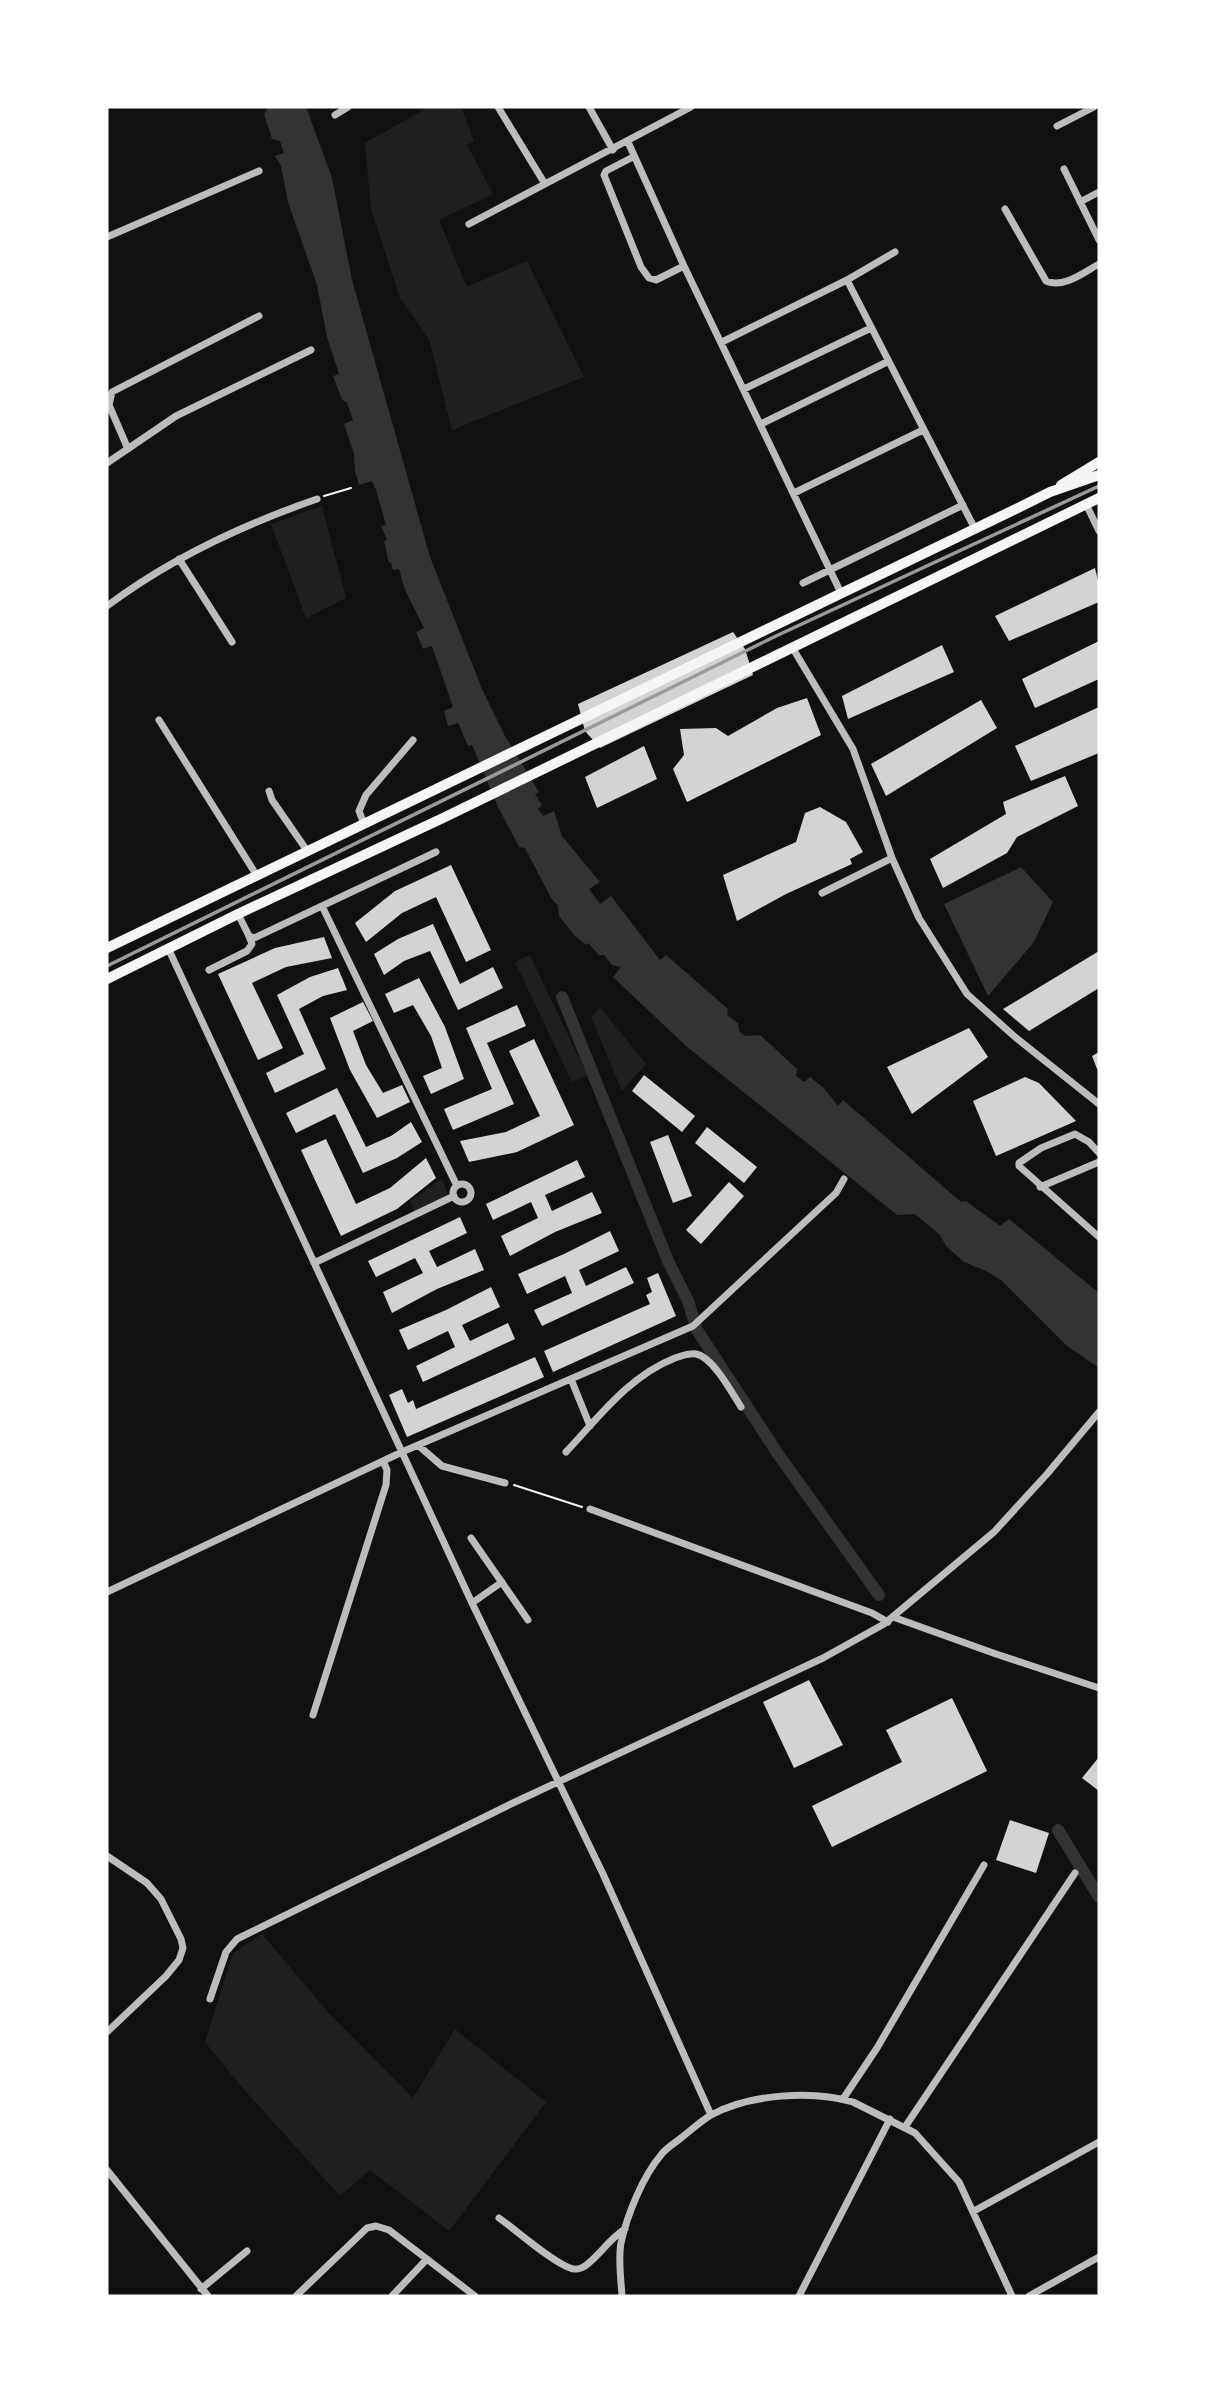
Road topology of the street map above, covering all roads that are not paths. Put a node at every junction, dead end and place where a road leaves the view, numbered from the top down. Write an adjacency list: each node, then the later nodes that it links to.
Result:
1 (348, 107): 7 (street)
2 (498, 107): 14 (street)
3 (589, 107): 10 (street)
4 (691, 107): 6 (street)
5 (1094, 107): 8 (street)
6 (681, 109): 9 (street)
7 (335, 115)
8 (1057, 125)
9 (628, 142): 10 (street); 11 (street)
10 (613, 150): 14 (street)
11 (633, 157): 23 (street); 23 (street)
12 (1064, 169): 16 (street)
13 (259, 171): 19 (street)
14 (545, 184): 18 (street)
15 (1099, 192): 16 (street)
16 (1080, 202): 20 (street)
17 (1005, 209): 22 (street)
18 (469, 224)
19 (107, 237)
20 (1099, 240)
21 (895, 252): 24 (street)
22 (1099, 264)
23 (684, 266): 27 (street)
24 (847, 280): 26 (street); 27 (street)
25 (259, 316): 33 (street)
26 (871, 328): 29 (street); 30 (street)
27 (722, 342): 30 (street)
28 (311, 350): 33 (street)
29 (887, 362): 31 (street); 32 (street)
30 (744, 389): 31 (street)
31 (761, 424): 38 (street)
32 (923, 429): 38 (street); 42 (street)
33 (128, 449): 35 (street)
34 (1099, 462): 37 (main road)
35 (107, 463)
36 (1099, 475): 37 (main road)
37 (1051, 492): 43 (main road)
38 (794, 493): 46 (street)
39 (1099, 498): 41 (main road)
40 (317, 499): 45 (street)
41 (1086, 504): 44 (street); 51 (main road)
42 (962, 505): 43 (street); 46 (street)
43 (975, 528): 48 (main road)
44 (1099, 530)
45 (179, 559): 49 (street); 50 (street)
46 (830, 570): 47 (street); 48 (street)
47 (803, 583)
48 (841, 593): 55 (main road)
49 (107, 607)
50 (232, 642)
51 (792, 647): 58 (street); 62 (main road)
52 (159, 720): 59 (street)
53 (413, 740): 55 (street)
54 (269, 791): 56 (street)
55 (364, 824): 56 (main road)
56 (308, 852): 59 (main road)
57 (436, 852): 61 (street)
58 (892, 858): 60 (street); 68 (street)
59 (257, 876): 64 (main road)
60 (822, 893)
61 (322, 906): 63 (street); 72 (street)
62 (238, 914): 63 (street); 65 (main road)
63 (247, 933): 66 (street)
64 (107, 948)
65 (167, 948): 67 (main road); 76 (street)
66 (209, 970)
67 (107, 979)
68 (1099, 1104)
69 (1099, 1153): 73 (street)
70 (1099, 1162): 73 (street)
71 (844, 1179): 77 (street)
72 (457, 1186): 74 (street); 74 (street)
73 (1040, 1187): 75 (street)
74 (454, 1196): 76 (street)
75 (1099, 1237)
76 (314, 1263): 82 (street)
77 (570, 1379): 80 (street); 81 (street)
78 (741, 1407): 80 (street)
79 (1099, 1412): 91 (street)
80 (590, 1426): 83 (street)
81 (419, 1446): 82 (street); 85 (street)
82 (402, 1452): 84 (street); 90 (street)
83 (566, 1452)
84 (383, 1461): 89 (street); 94 (street)
85 (505, 1483)
86 (590, 1509): 91 (street)
87 (471, 1538): 88 (street)
88 (502, 1582): 90 (street); 92 (street)
89 (107, 1592)
90 (472, 1603): 95 (street)
91 (890, 1619): 93 (street); 95 (street)
92 (528, 1620)
93 (1099, 1688)
94 (313, 1715)
95 (559, 1781): 99 (street); 102 (street)
96 (107, 1856): 100 (street)
97 (984, 1866): 101 (street)
98 (1075, 1873): 104 (street)
99 (210, 1999)
100 (107, 2032)
101 (844, 2099): 102 (street); 103 (street)
102 (711, 2115): 109 (street)
103 (890, 2119): 104 (street); 119 (street)
104 (905, 2127): 107 (street)
105 (1099, 2142): 107 (street)
106 (107, 2170): 113 (street)
107 (974, 2211): 120 (street)
108 (499, 2217): 109 (street)
109 (625, 2229): 118 (street)
110 (247, 2251): 113 (street)
111 (1099, 2257): 121 (street)
112 (427, 2259): 115 (street); 116 (street); 117 (street)
113 (201, 2288): 114 (street)
114 (208, 2296)
115 (297, 2296)
116 (392, 2296)
117 (475, 2296)
118 (622, 2296)
119 (799, 2296)
120 (1012, 2296)
121 (1030, 2296)

